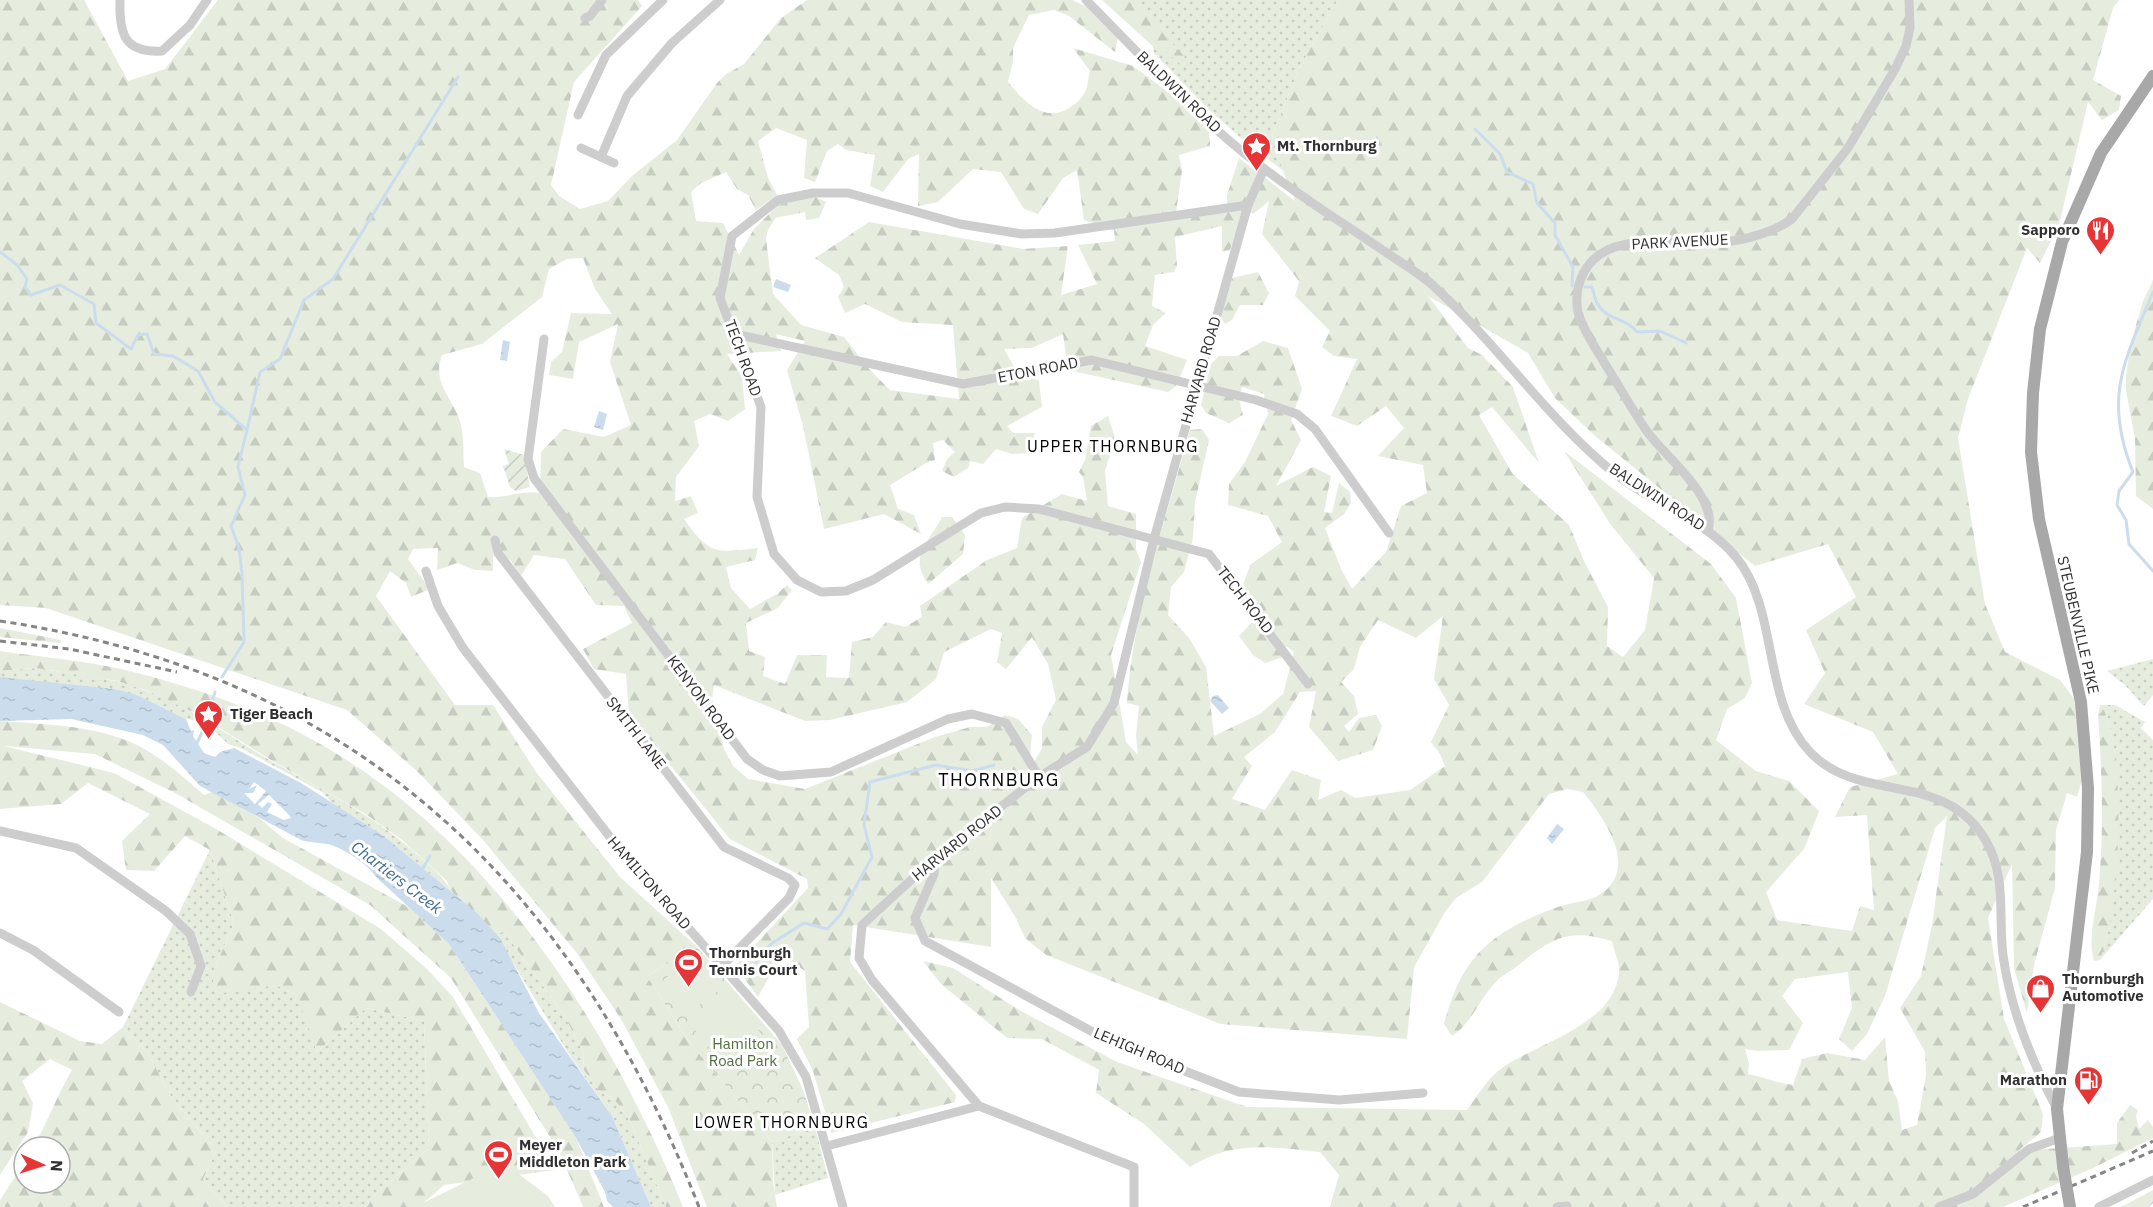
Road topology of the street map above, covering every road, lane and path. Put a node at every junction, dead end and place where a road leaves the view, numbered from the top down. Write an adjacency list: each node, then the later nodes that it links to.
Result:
1 (120, 0): 2 (street)
2 (207, 0)
3 (602, 0): 8 (street)
4 (663, 0): 10 (street)
5 (720, 0): 12 (street)
6 (1086, 0): 14 (street, BALDWIN ROAD)
7 (1909, 0): 19 (street, PARK AVENUE)
8 (585, 18)
9 (2153, 76): 34 (main road, STEUBENVILLE PIKE)
10 (578, 115)
11 (581, 148): 12 (street)
12 (601, 157): 13 (street)
13 (614, 163)
14 (1264, 169): 15 (street, HARVARD ROAD); 19 (street, BALDWIN ROAD)
15 (1248, 205): 16 (street, TECH ROAD); 18 (street, HARVARD ROAD)
16 (735, 334): 18 (street, ETON ROAD); 21 (street, TECH ROAD)
17 (544, 339): 25 (street, KENYON ROAD)
18 (1197, 385): 20 (street, ETON ROAD); 21 (street, HARVARD ROAD)
19 (1708, 530): 34 (street, BALDWIN ROAD)
20 (1389, 533)
21 (1154, 539): 24 (street, TECH ROAD); 25 (street, HARVARD ROAD)
22 (495, 540): 29 (street, SMITH LANE)
23 (426, 571): 29 (street, HAMILTON ROAD)
24 (1308, 684)
25 (1039, 777): 27 (street, HARVARD ROAD)
26 (0, 831): 30 (street)
27 (935, 858): 32 (street, LEHIGH ROAD); 33 (street, HARVARD ROAD)
28 (0, 933): 31 (street)
29 (722, 966): 36 (street, HAMILTON ROAD)
30 (191, 992)
31 (119, 1012)
32 (1423, 1094)
33 (979, 1106): 36 (street); 39 (street, HARVARD ROAD)
34 (2057, 1109): 35 (main road, STEUBENVILLE PIKE)
35 (2060, 1138): 40 (street); 41 (main road, STEUBENVILLE PIKE, bridge)
36 (827, 1146): 38 (street, HAMILTON ROAD)
37 (2153, 1180): 42 (street)
38 (843, 1207)
39 (1134, 1207)
40 (1939, 1207)
41 (2070, 1207)
42 (2099, 1207)

